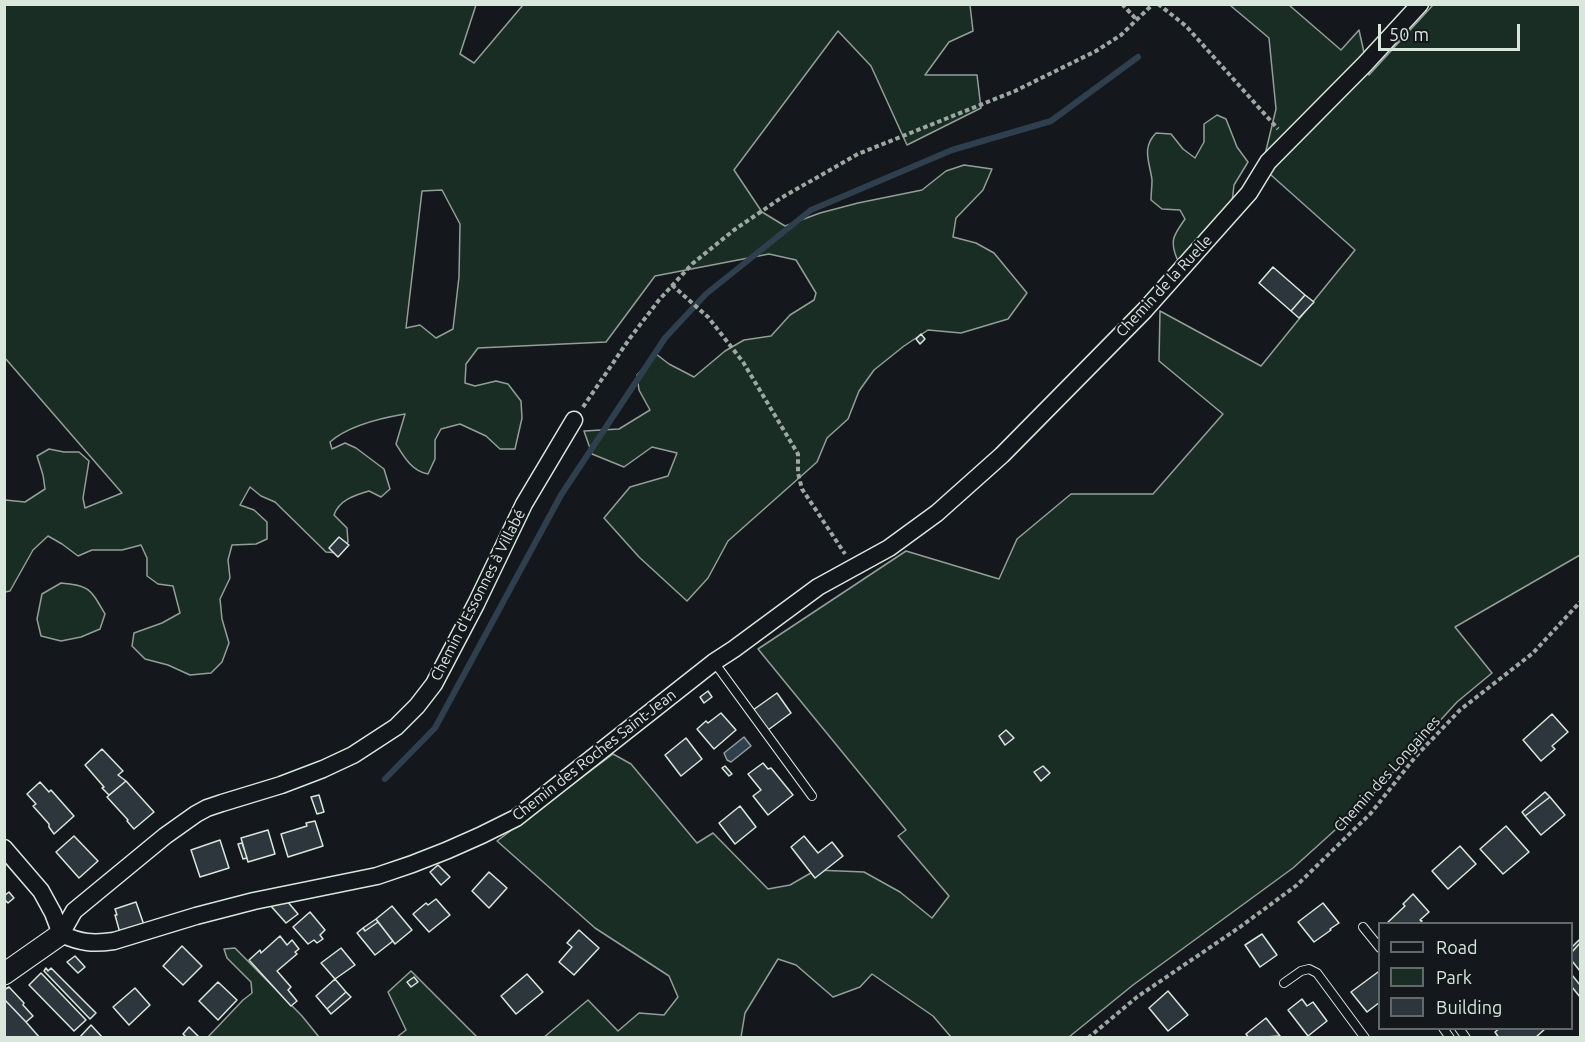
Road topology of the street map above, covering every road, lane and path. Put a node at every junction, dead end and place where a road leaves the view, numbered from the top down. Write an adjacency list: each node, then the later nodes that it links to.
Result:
1 (1122, 4): 5 (path)
2 (1153, 4): 5 (path)
3 (1158, 4): 6 (path)
4 (1420, 4): 6 (street, Chemin de la Ruelle)
5 (1136, 19): 7 (path)
6 (1282, 147): 9 (street, Chemin de la Ruelle)
7 (672, 285): 8 (path); 10 (path)
8 (574, 420): 16 (street, Chemin d'Essonnes à Villabé)
9 (889, 548): 10 (street, Chemin des Roches Saint-Jean)
10 (854, 567): 12 (street, Chemin des Roches Saint-Jean)
11 (1581, 602): 20 (path, Chemin des Longaines)
12 (714, 662): 13 (lane); 16 (street, Chemin des Roches Saint-Jean)
13 (812, 796)
14 (4, 848): 16 (street)
15 (1363, 927): 17 (lane)
16 (61, 934): 18 (street)
17 (1378, 946)
18 (7, 967)
19 (1284, 983): 21 (lane)
20 (1088, 1038)
21 (1365, 1038)

